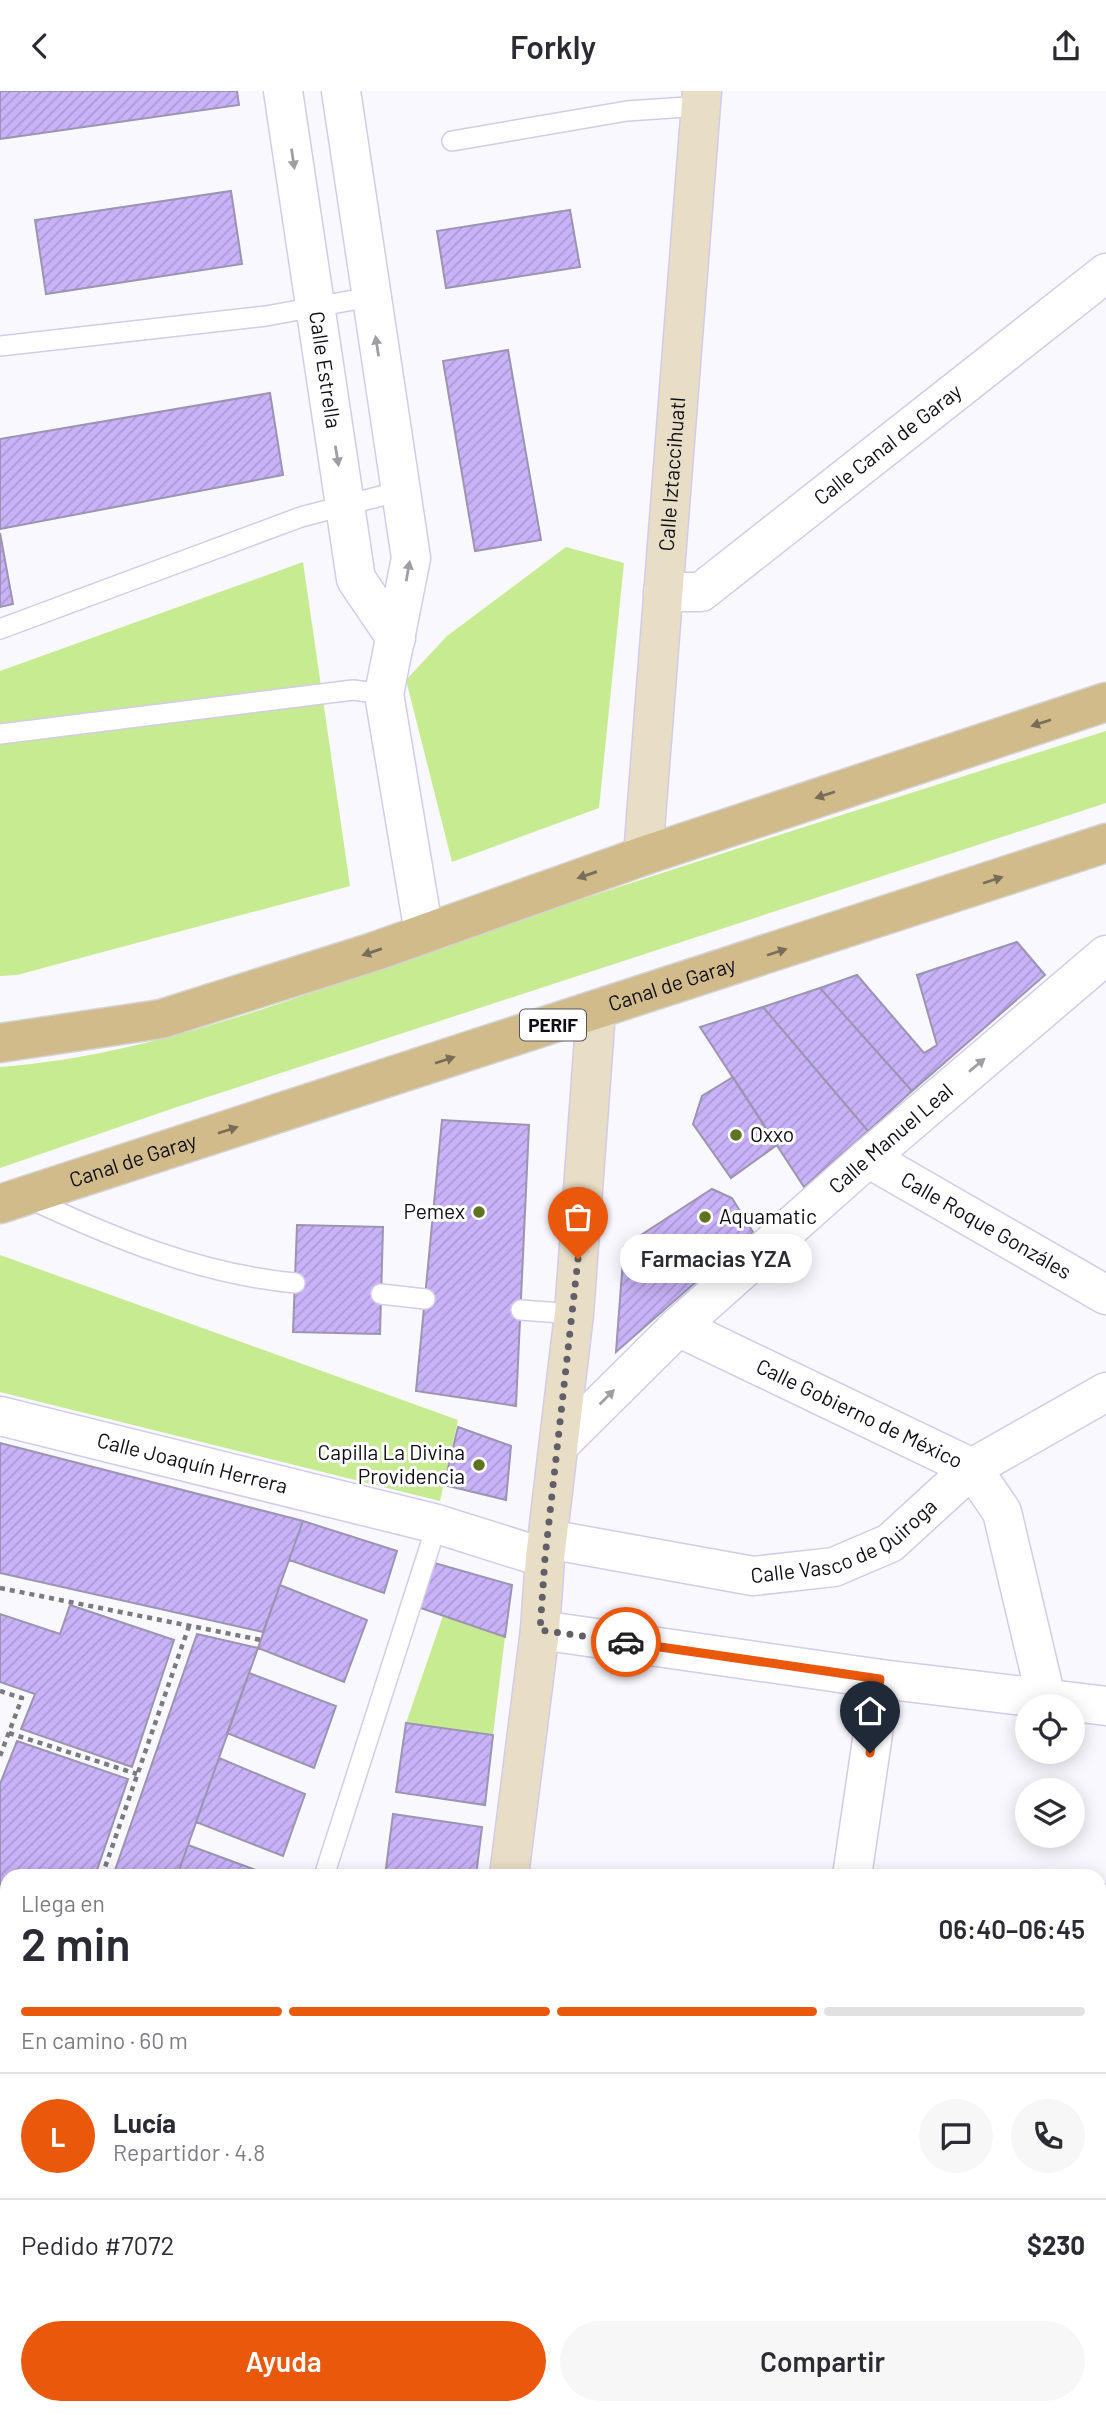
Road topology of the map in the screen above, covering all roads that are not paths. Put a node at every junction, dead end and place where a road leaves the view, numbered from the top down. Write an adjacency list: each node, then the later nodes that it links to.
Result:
1 (283, 91): 7 (street, Calle Estrella, one-way to 7)
2 (341, 91): 6 (street)
3 (702, 98): 4 (lane); 11 (street, Calle Iztaccihuatl)
4 (452, 141)
5 (1106, 273): 11 (street, Calle Canal de Garay)
6 (370, 297): 7 (lane); 9 (street, one-way to 6)
7 (314, 306): 8 (lane); 10 (street, Calle Estrella, one-way to 10)
8 (0, 346)
9 (400, 491): 10 (lane); 13 (street, one-way to 9)
10 (344, 506): 12 (lane); 13 (street, Calle Estrella)
11 (663, 592): 18 (street, Calle Iztaccihuatl)
12 (0, 629)
13 (396, 638): 14 (street)
14 (384, 694): 16 (lane); 19 (street)
15 (1106, 702): 18 (main road, one-way to 18)
16 (0, 734)
17 (1106, 843): 21 (main road, Canal de Garay / PERIF, one-way to 17)
18 (643, 856): 19 (main road, one-way to 19)
19 (424, 933): 22 (main road, one-way to 22)
20 (1106, 955): 23 (street, Calle Manuel Leal, one-way to 20)
21 (596, 1011): 24 (main road, Canal de Garay / PERIF, one-way to 21); 30 (street)
22 (0, 1043)
23 (867, 1158): 27 (street, Calle Roque Gonzáles); 31 (street, Calle Manuel Leal)
24 (12, 1200): 25 (lane)
25 (295, 1283)
26 (381, 1294): 28 (lane)
27 (1106, 1295)
28 (425, 1299)
29 (521, 1310): 30 (lane)
30 (574, 1314): 34 (street)
31 (678, 1327): 34 (street, Calle Manuel Leal, one-way to 31); 35 (street, Calle Gobierno de México)
32 (1106, 1392): 35 (street, Calle Vasco de Quiroga)
33 (0, 1416): 36 (street, Calle Joaquín Herrera)
34 (559, 1445): 37 (street)
35 (972, 1468): 37 (street, Calle Vasco de Quiroga); 41 (street, Calle Gobierno de México)
36 (437, 1524): 37 (street, Calle Joaquín Herrera); 44 (lane)
37 (547, 1548): 38 (street)
38 (540, 1630): 39 (street); 47 (street)
39 (880, 1679): 40 (street); 48 (street)
40 (1015, 1694)
41 (1045, 1694)
42 (1085, 1703): 43 (street)
43 (1106, 1706)
44 (346, 1804): 45 (lane); 46 (lane)
45 (326, 1869)
46 (338, 1869)
47 (510, 1869)
48 (853, 1869)

